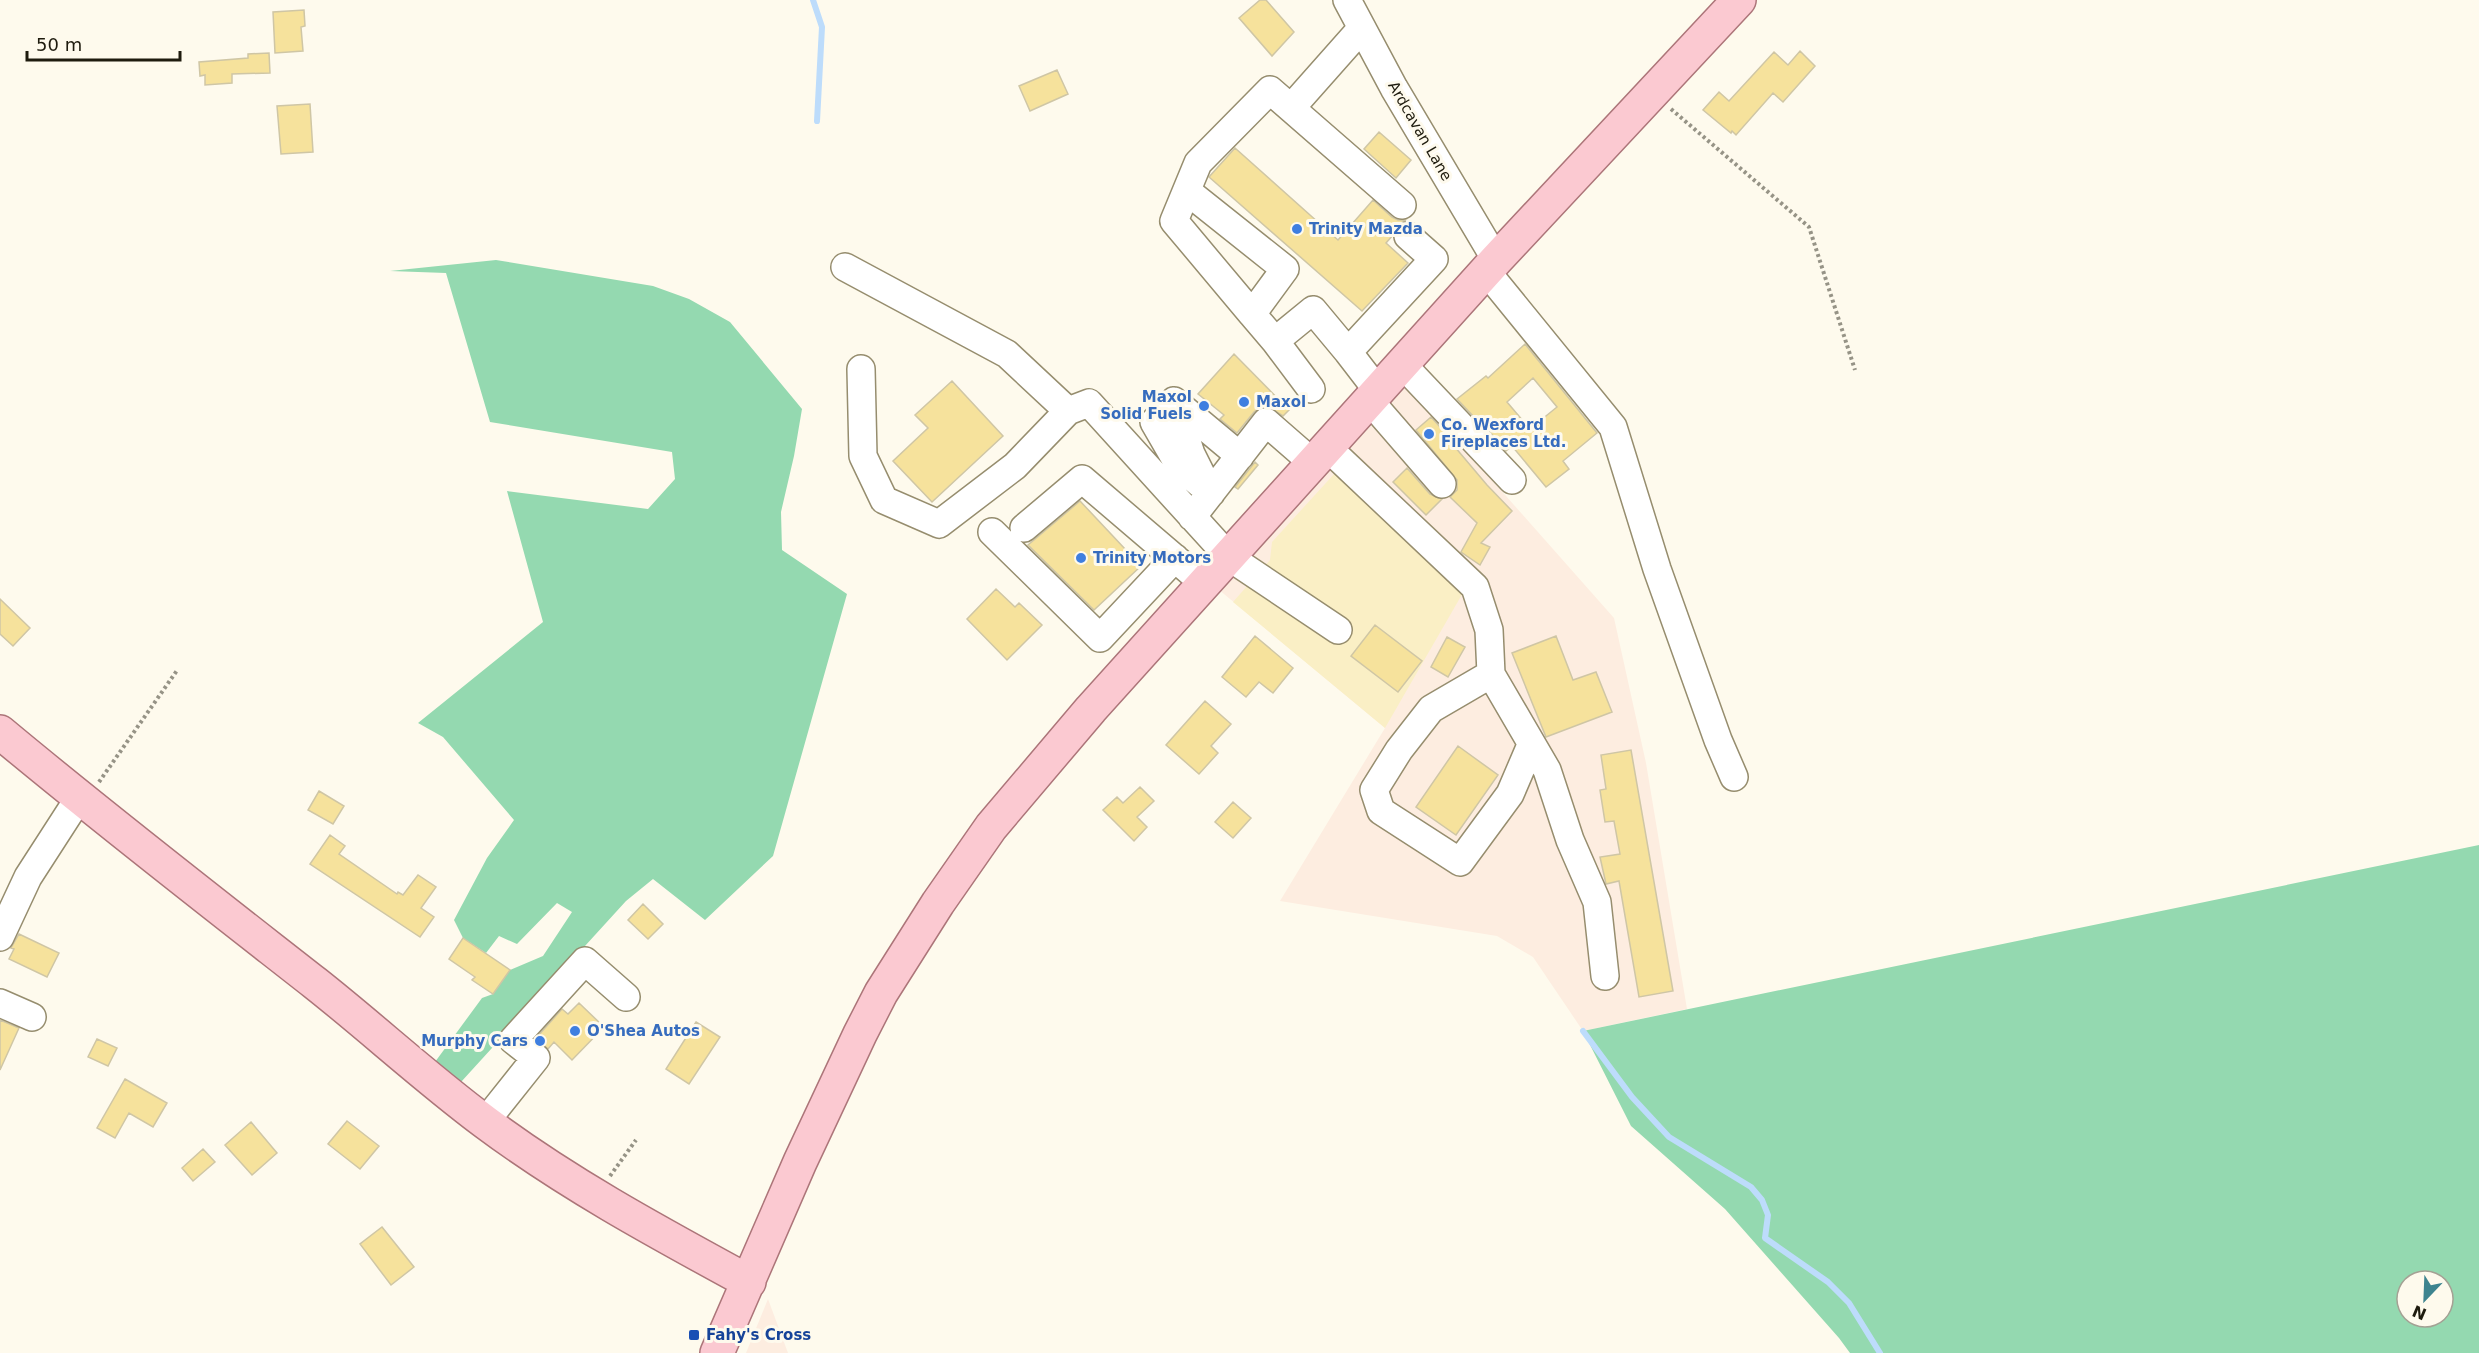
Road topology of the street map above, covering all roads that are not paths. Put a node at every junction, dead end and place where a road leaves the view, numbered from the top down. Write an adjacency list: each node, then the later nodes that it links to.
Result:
1 (1347, 0): 3 (street, Ardcavan Lane)
2 (1739, 0): 8 (main road)
3 (1361, 29): 4 (street); 8 (street, Ardcavan Lane)
4 (1292, 108): 5 (street); 6 (street)
5 (1187, 191): 10 (street); 10 (street)
6 (1402, 205)
7 (1408, 236): 12 (street)
8 (1491, 266): 13 (main road); 33 (street, Ardcavan Lane)
9 (845, 267): 17 (street)
10 (1252, 314): 11 (street)
11 (1275, 341): 12 (street); 15 (street)
12 (1348, 352): 16 (street)
13 (1402, 364): 16 (main road); 20 (street)
14 (861, 369): 17 (street)
15 (1311, 389)
16 (1374, 396): 18 (main road); 21 (street)
17 (1068, 411): 23 (street)
18 (1320, 455): 19 (street); 26 (main road); 30 (street)
19 (1240, 456): 22 (street); 22 (street)
20 (1512, 480)
21 (1442, 484)
22 (1211, 493): 23 (street)
23 (1192, 517): 26 (street)
24 (1024, 528): 27 (street)
25 (992, 532): 27 (street)
26 (1229, 557): 28 (main road); 29 (street)
27 (1175, 558): 28 (street)
28 (1205, 584): 41 (main road)
29 (1338, 630)
30 (1491, 674): 32 (street); 32 (street)
31 (0, 732): 34 (main road)
32 (1531, 745): 36 (street)
33 (1734, 777)
34 (82, 800): 35 (street); 40 (main road)
35 (0, 937)
36 (1605, 976)
37 (627, 997): 40 (street)
38 (0, 1003): 39 (street)
39 (32, 1017)
40 (485, 1122): 41 (main road)
41 (749, 1282): 42 (main road)
42 (717, 1353)

